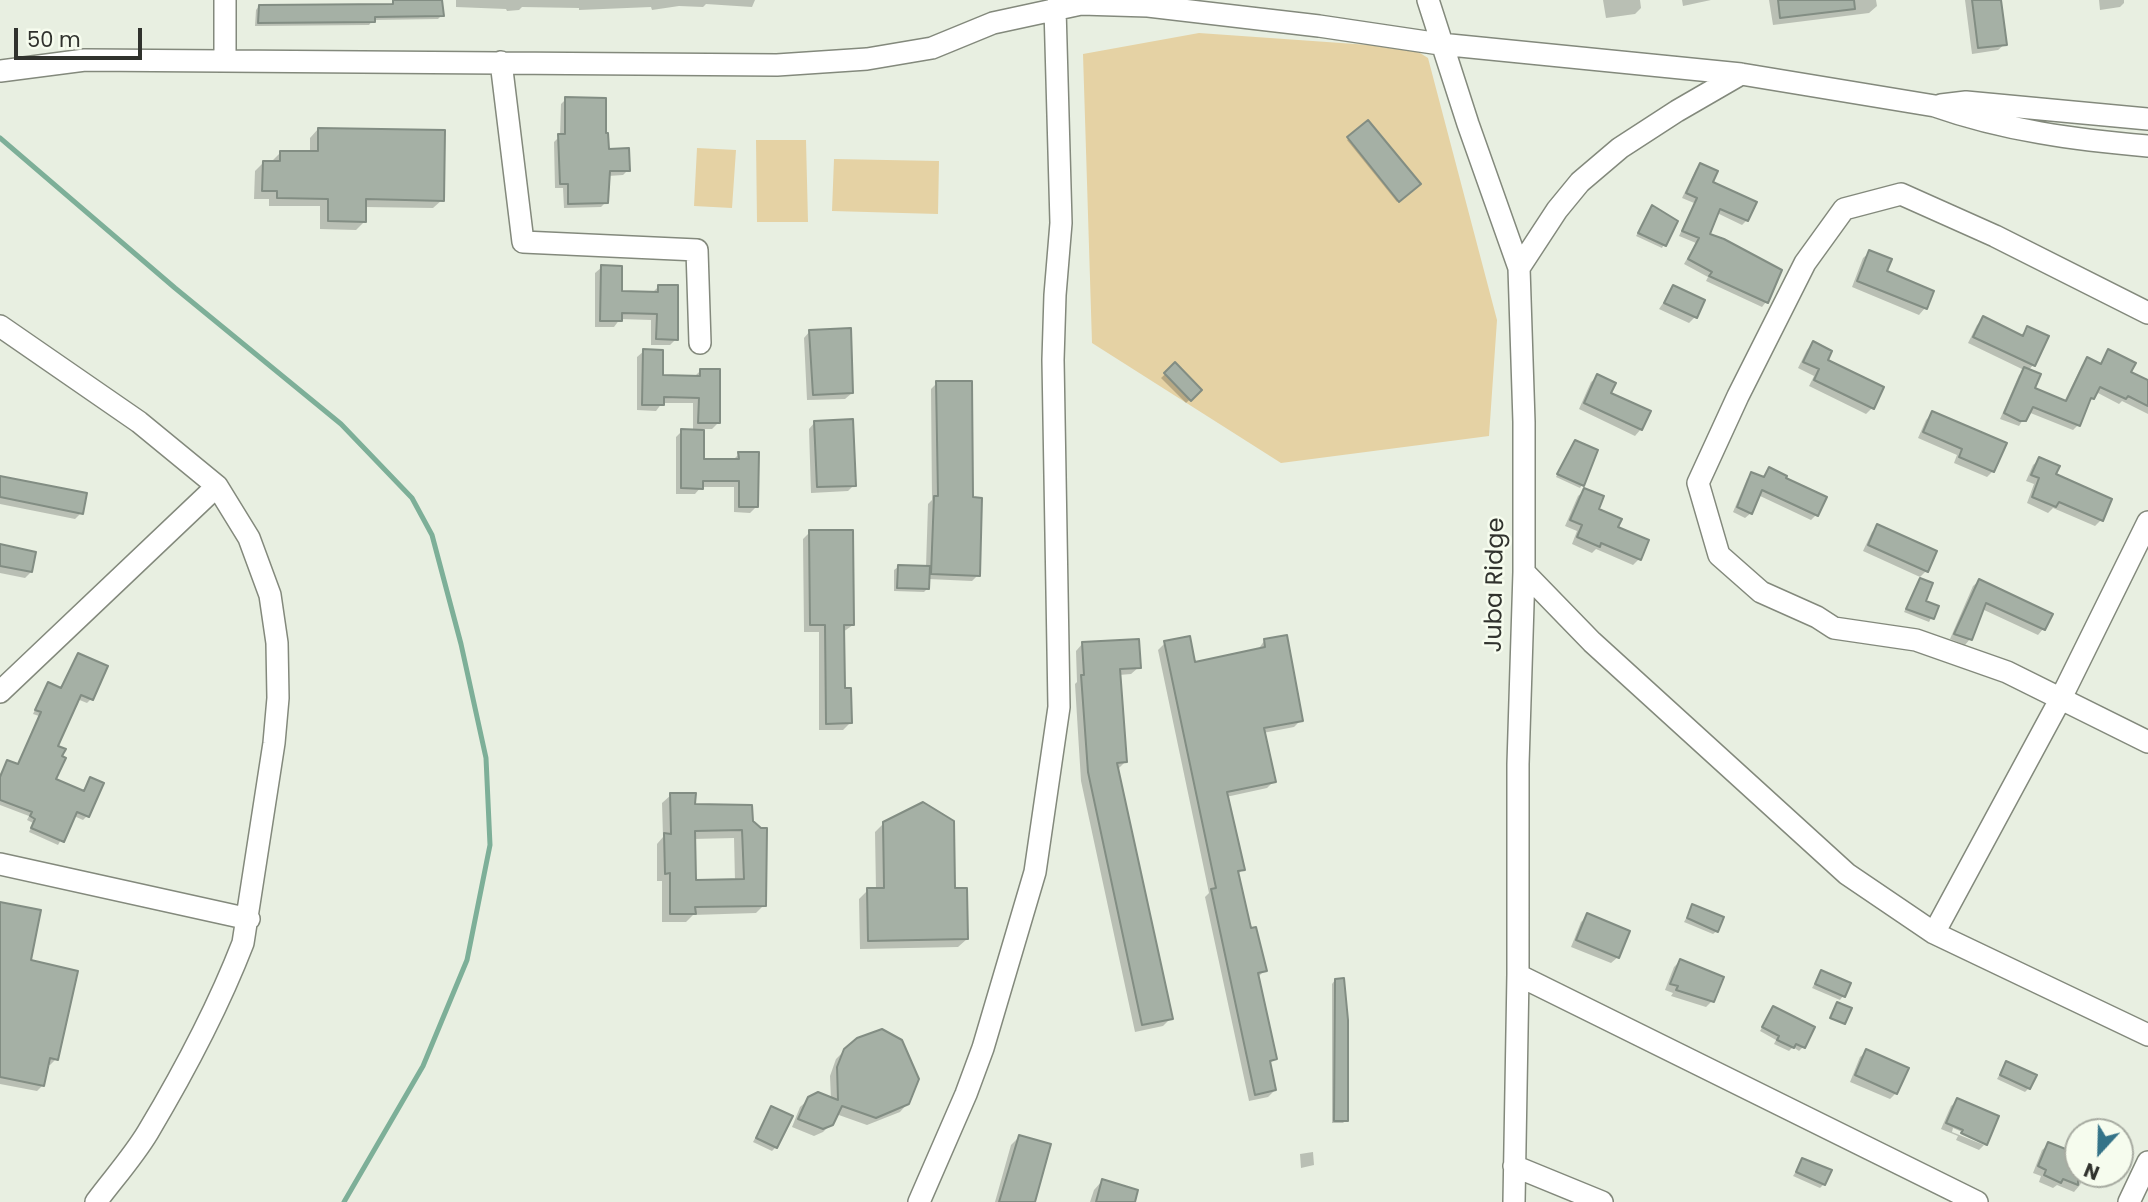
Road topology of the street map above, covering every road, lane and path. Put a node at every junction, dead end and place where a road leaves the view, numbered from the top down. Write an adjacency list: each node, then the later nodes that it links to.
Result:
1 (225, 0): 6 (street)
2 (1428, 0): 5 (street, Juba Ridge)
3 (1022, 8): 4 (street); 7 (street)
4 (1055, 8): 5 (street); 31 (street)
5 (1440, 44): 9 (street); 13 (street, Juba Ridge)
6 (225, 59): 7 (street); 8 (street)
7 (501, 62): 16 (street)
8 (0, 71)
9 (1741, 74): 10 (street); 13 (street)
10 (1935, 106): 11 (street); 12 (street)
11 (2148, 119)
12 (2148, 146)
13 (1519, 268): 19 (street, Juba Ridge)
14 (2148, 313): 21 (street)
15 (0, 326): 17 (street)
16 (700, 343)
17 (217, 486): 20 (street); 24 (street)
18 (2148, 522): 21 (street)
19 (1524, 572): 25 (street); 26 (street, Juba Ridge)
20 (0, 692)
21 (2061, 698): 22 (street); 25 (street)
22 (2148, 742)
23 (0, 864): 24 (street)
24 (249, 919): 30 (street)
25 (1934, 933): 27 (street)
26 (1518, 975): 29 (street, Juba Ridge); 34 (street)
27 (2148, 1035)
28 (2148, 1162): 35 (street)
29 (1514, 1166): 32 (street, Juba Ridge); 33 (street)
30 (96, 1202)
31 (919, 1202)
32 (1514, 1202)
33 (1602, 1202)
34 (1977, 1202)
35 (2129, 1202)

